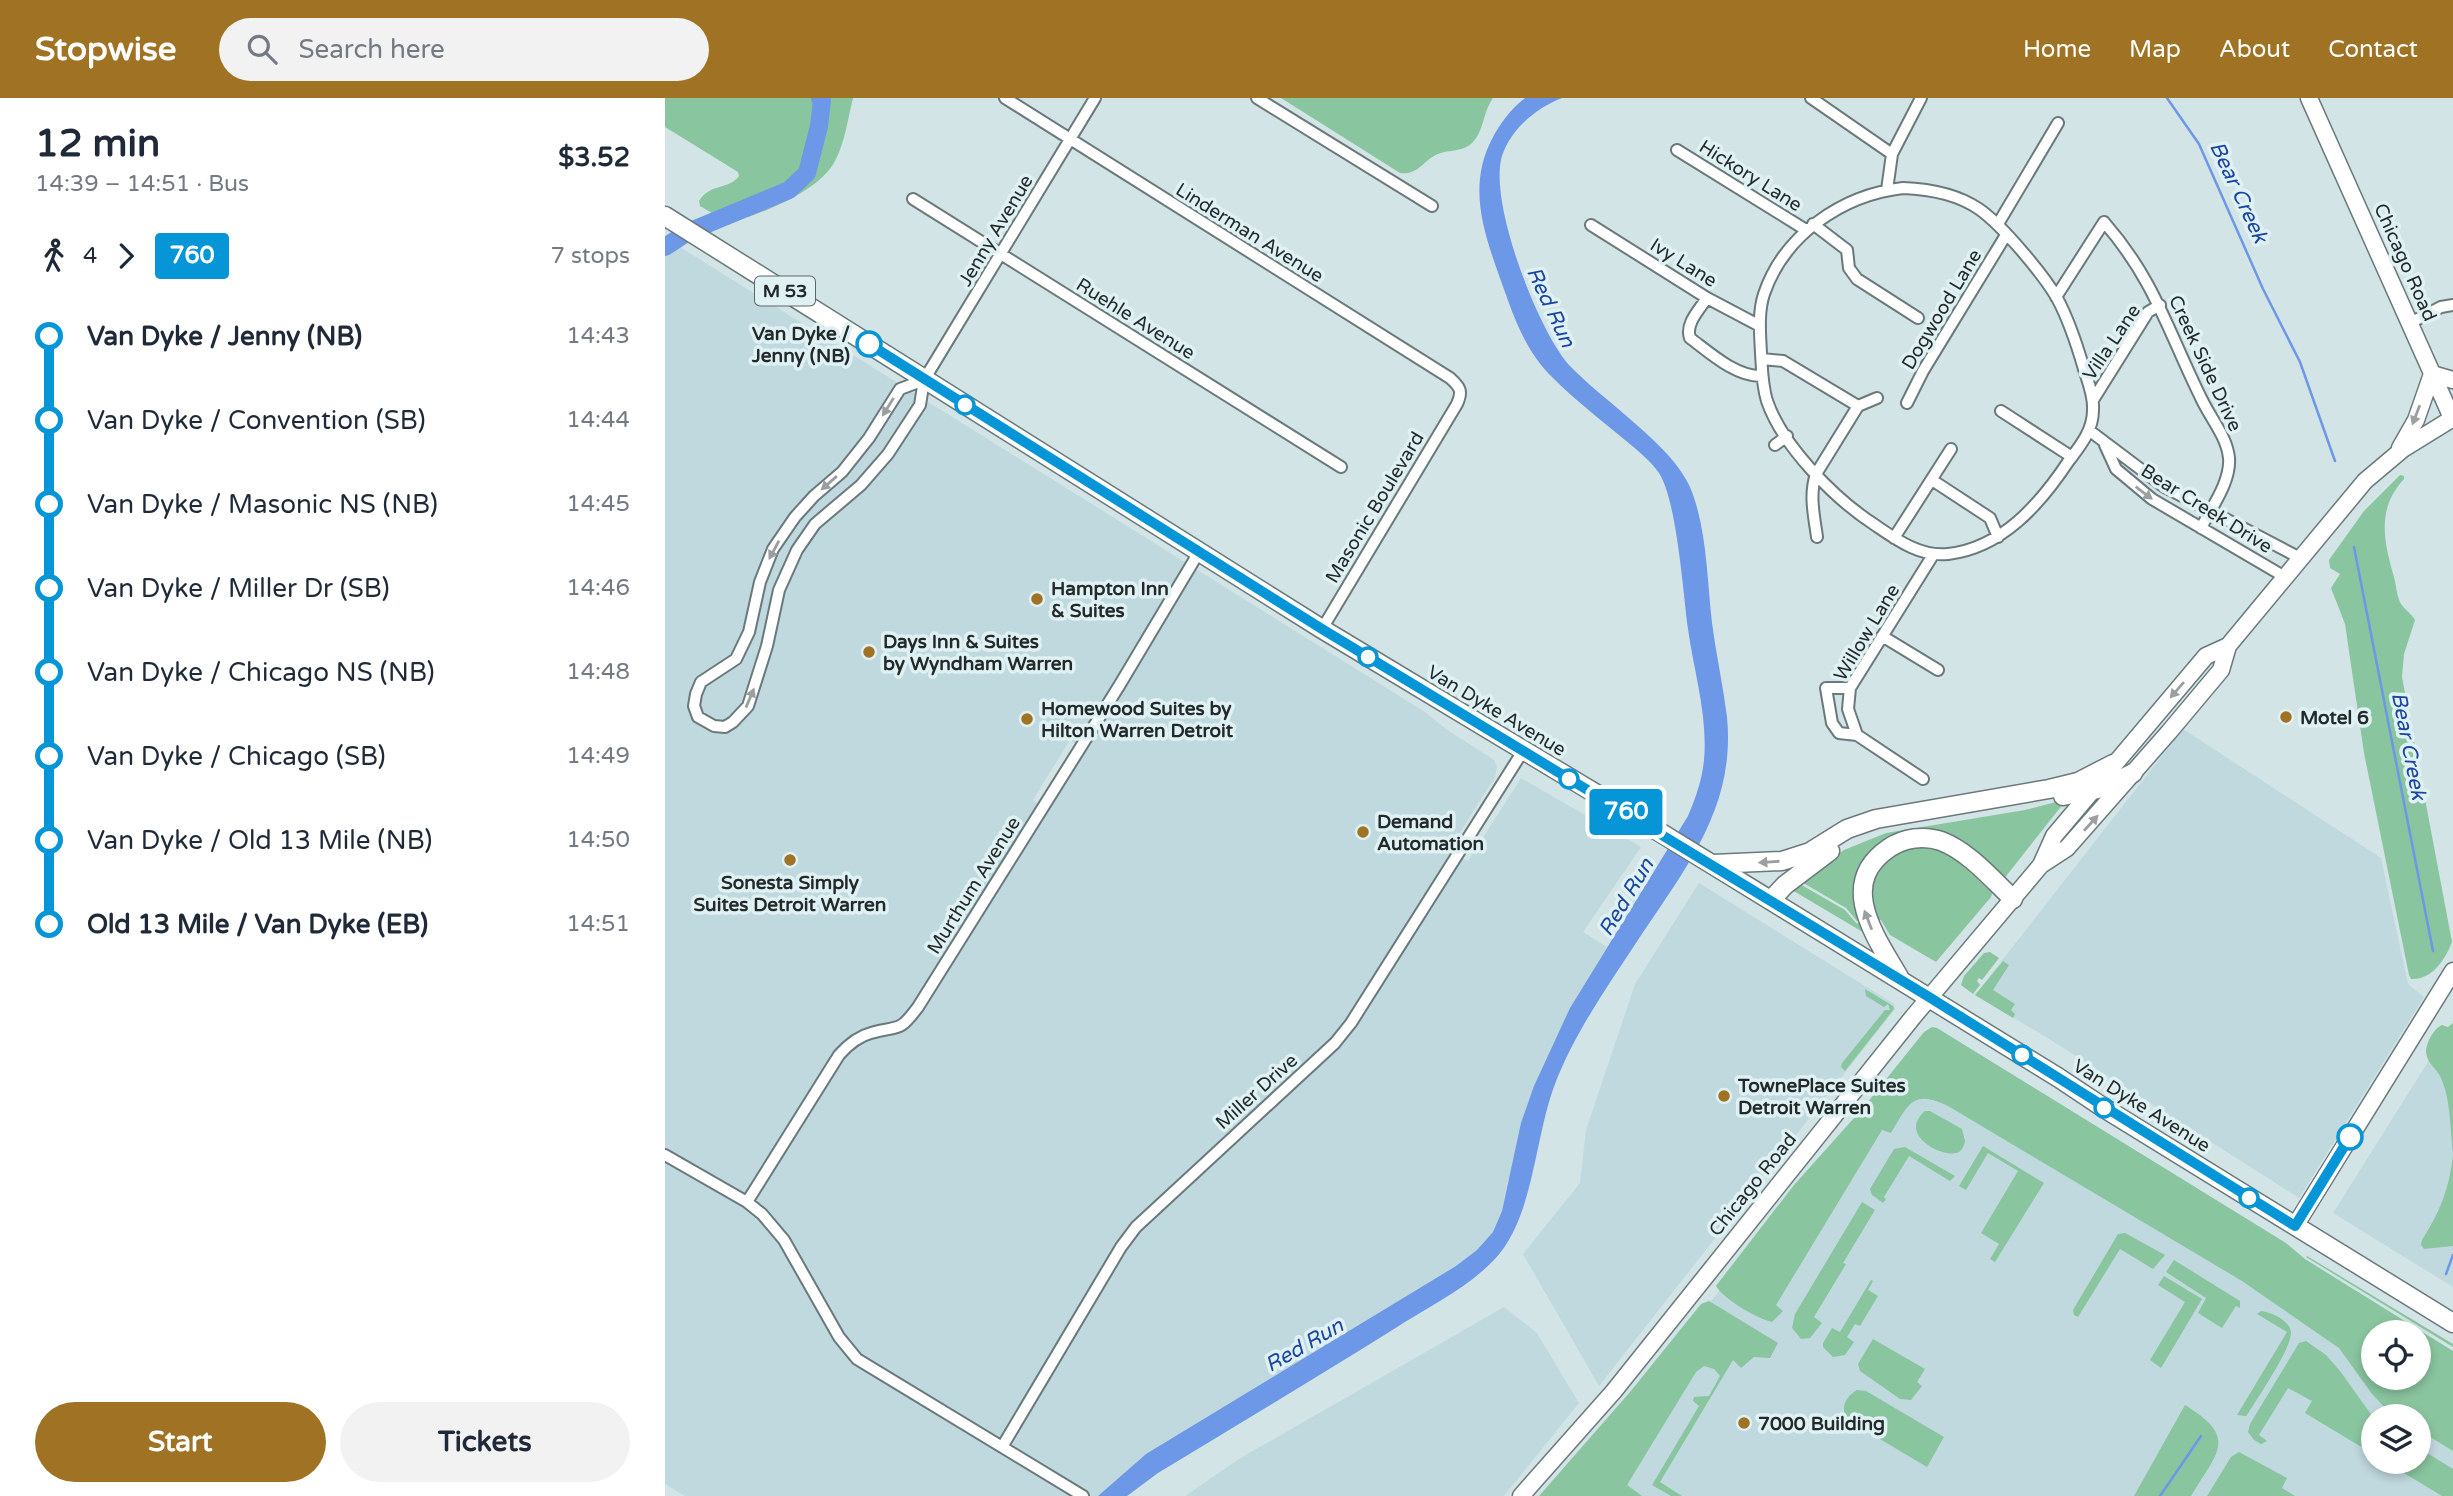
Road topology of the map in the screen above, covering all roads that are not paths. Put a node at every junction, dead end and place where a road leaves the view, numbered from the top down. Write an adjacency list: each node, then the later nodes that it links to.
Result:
1 (1005, 98): 8 (street, Linderman Avenue)
2 (1095, 98): 8 (street, Jenny Avenue)
3 (1257, 98): 13 (street)
4 (1811, 98): 10 (street)
5 (1921, 98): 10 (street)
6 (2309, 98): 25 (main road, Chicago Road)
7 (2058, 123): 15 (street)
8 (1070, 138): 19 (street, Jenny Avenue); 35 (street, Linderman Avenue)
9 (1677, 150): 17 (street, Hickory Lane)
10 (1892, 154): 11 (street)
11 (1887, 190): 15 (street); 17 (street)
12 (913, 199): 19 (street, Ruehle Avenue)
13 (1432, 206)
14 (667, 217): 30 (main road, Van Dyke Avenue / M 53)
15 (1998, 224): 18 (street)
16 (1591, 225): 21 (street, Ivy Lane)
17 (1809, 227): 24 (street, Hickory Lane); 26 (street)
18 (2006, 235): 20 (street); 34 (street, Dogwood Lane)
19 (1002, 255): 30 (street, Jenny Avenue); 48 (street, Ruehle Avenue)
20 (2056, 297): 22 (street, Creek Side Drive); 33 (street)
21 (1707, 298): 26 (street, Ivy Lane); 29 (street)
22 (2160, 305): 33 (street, Villa Lane); 51 (street, Creek Side Drive)
23 (2453, 305): 25 (street)
24 (1918, 318)
25 (2410, 323): 28 (main road, Chicago Road)
26 (1760, 326): 27 (street)
27 (1762, 359): 29 (street); 36 (street)
28 (2432, 374): 31 (main road); 38 (main road, Chicago Road); 45 (main road, one-way to 45)
29 (1762, 376): 40 (street)
30 (924, 380): 43 (street, one-way to 43); 47 (street); 58 (main road, Van Dyke Avenue / M 53)
31 (2453, 380)
32 (1877, 398): 36 (street)
33 (2093, 400): 39 (street)
34 (1907, 403)
35 (1457, 404): 64 (street, Masonic Boulevard)
36 (1858, 406): 49 (street)
37 (2001, 411): 46 (street)
38 (2452, 418): 45 (main road, Chicago Road)
39 (2090, 430): 41 (street, Bear Creek Drive); 46 (street)
40 (1787, 436): 42 (street); 49 (street)
41 (2104, 443): 51 (street); 54 (street, Bear Creek Drive, one-way to 54)
42 (1775, 446)
43 (862, 447): 47 (street); 52 (street, one-way to 52)
44 (1951, 449): 50 (street)
45 (2396, 454): 60 (main road, Chicago Road)
46 (2072, 457): 56 (street)
47 (882, 461): 53 (street)
48 (1341, 467)
49 (1816, 474): 55 (street); 57 (street)
50 (1931, 480): 56 (street); 57 (street)
51 (2210, 510): 54 (street, Creek Side Drive); 60 (street)
52 (795, 517): 53 (street); 62 (street, one-way to 62)
53 (815, 524): 63 (street)
54 (2201, 528): 61 (street, Bear Creek Drive)
55 (1817, 537)
56 (1998, 537): 59 (street)
57 (1894, 538): 59 (street)
58 (1199, 552): 64 (main road, Van Dyke Avenue / M 53); 83 (street, Murthum Avenue)
59 (1933, 555): 65 (street, Willow Lane)
60 (2300, 558): 61 (main road, Chicago Road)
61 (2285, 578): 66 (main road, Chicago Road)
62 (759, 586): 63 (street); 63 (street, one-way to 63)
63 (779, 590)
64 (1322, 629): 70 (main road, Van Dyke Avenue / M 53)
65 (1882, 636): 67 (street); 68 (street, Willow Lane)
66 (2228, 646): 71 (main road, Chicago Road, one-way to 71); 72 (main road, Chicago Road)
67 (1938, 670)
68 (1850, 688): 69 (street, Willow Lane); 69 (street)
69 (1857, 735): 73 (street)
70 (1523, 751): 75 (main road, Van Dyke Avenue / M 53); 86 (street, Miller Drive)
71 (2113, 764): 74 (main road, Chicago Road); 75 (main road, one-way to 75)
72 (2133, 773): 74 (main road); 76 (main road, Chicago Road, one-way to 72)
73 (1923, 779)
74 (2091, 791): 76 (main road, Chicago Road); 78 (main road)
75 (1713, 864): 78 (main road, Van Dyke Avenue / M 53)
76 (2041, 865): 77 (main road, Chicago Road)
77 (2013, 899): 80 (main road, one-way to 77); 81 (main road, Chicago Road)
78 (1771, 900): 80 (main road, Van Dyke Avenue / M 53)
79 (2453, 971): 84 (main road)
80 (1901, 980): 81 (main road, Van Dyke Avenue / M 53)
81 (1929, 997): 84 (main road, Van Dyke Avenue / M 53); 88 (main road, Chicago Road)
82 (665, 1155): 83 (street)
83 (747, 1202): 86 (street)
84 (2295, 1226): 85 (main road, Van Dyke Avenue / M 53)
85 (2453, 1323)
86 (1002, 1447): 87 (street)
87 (1082, 1495)
88 (1521, 1496)

